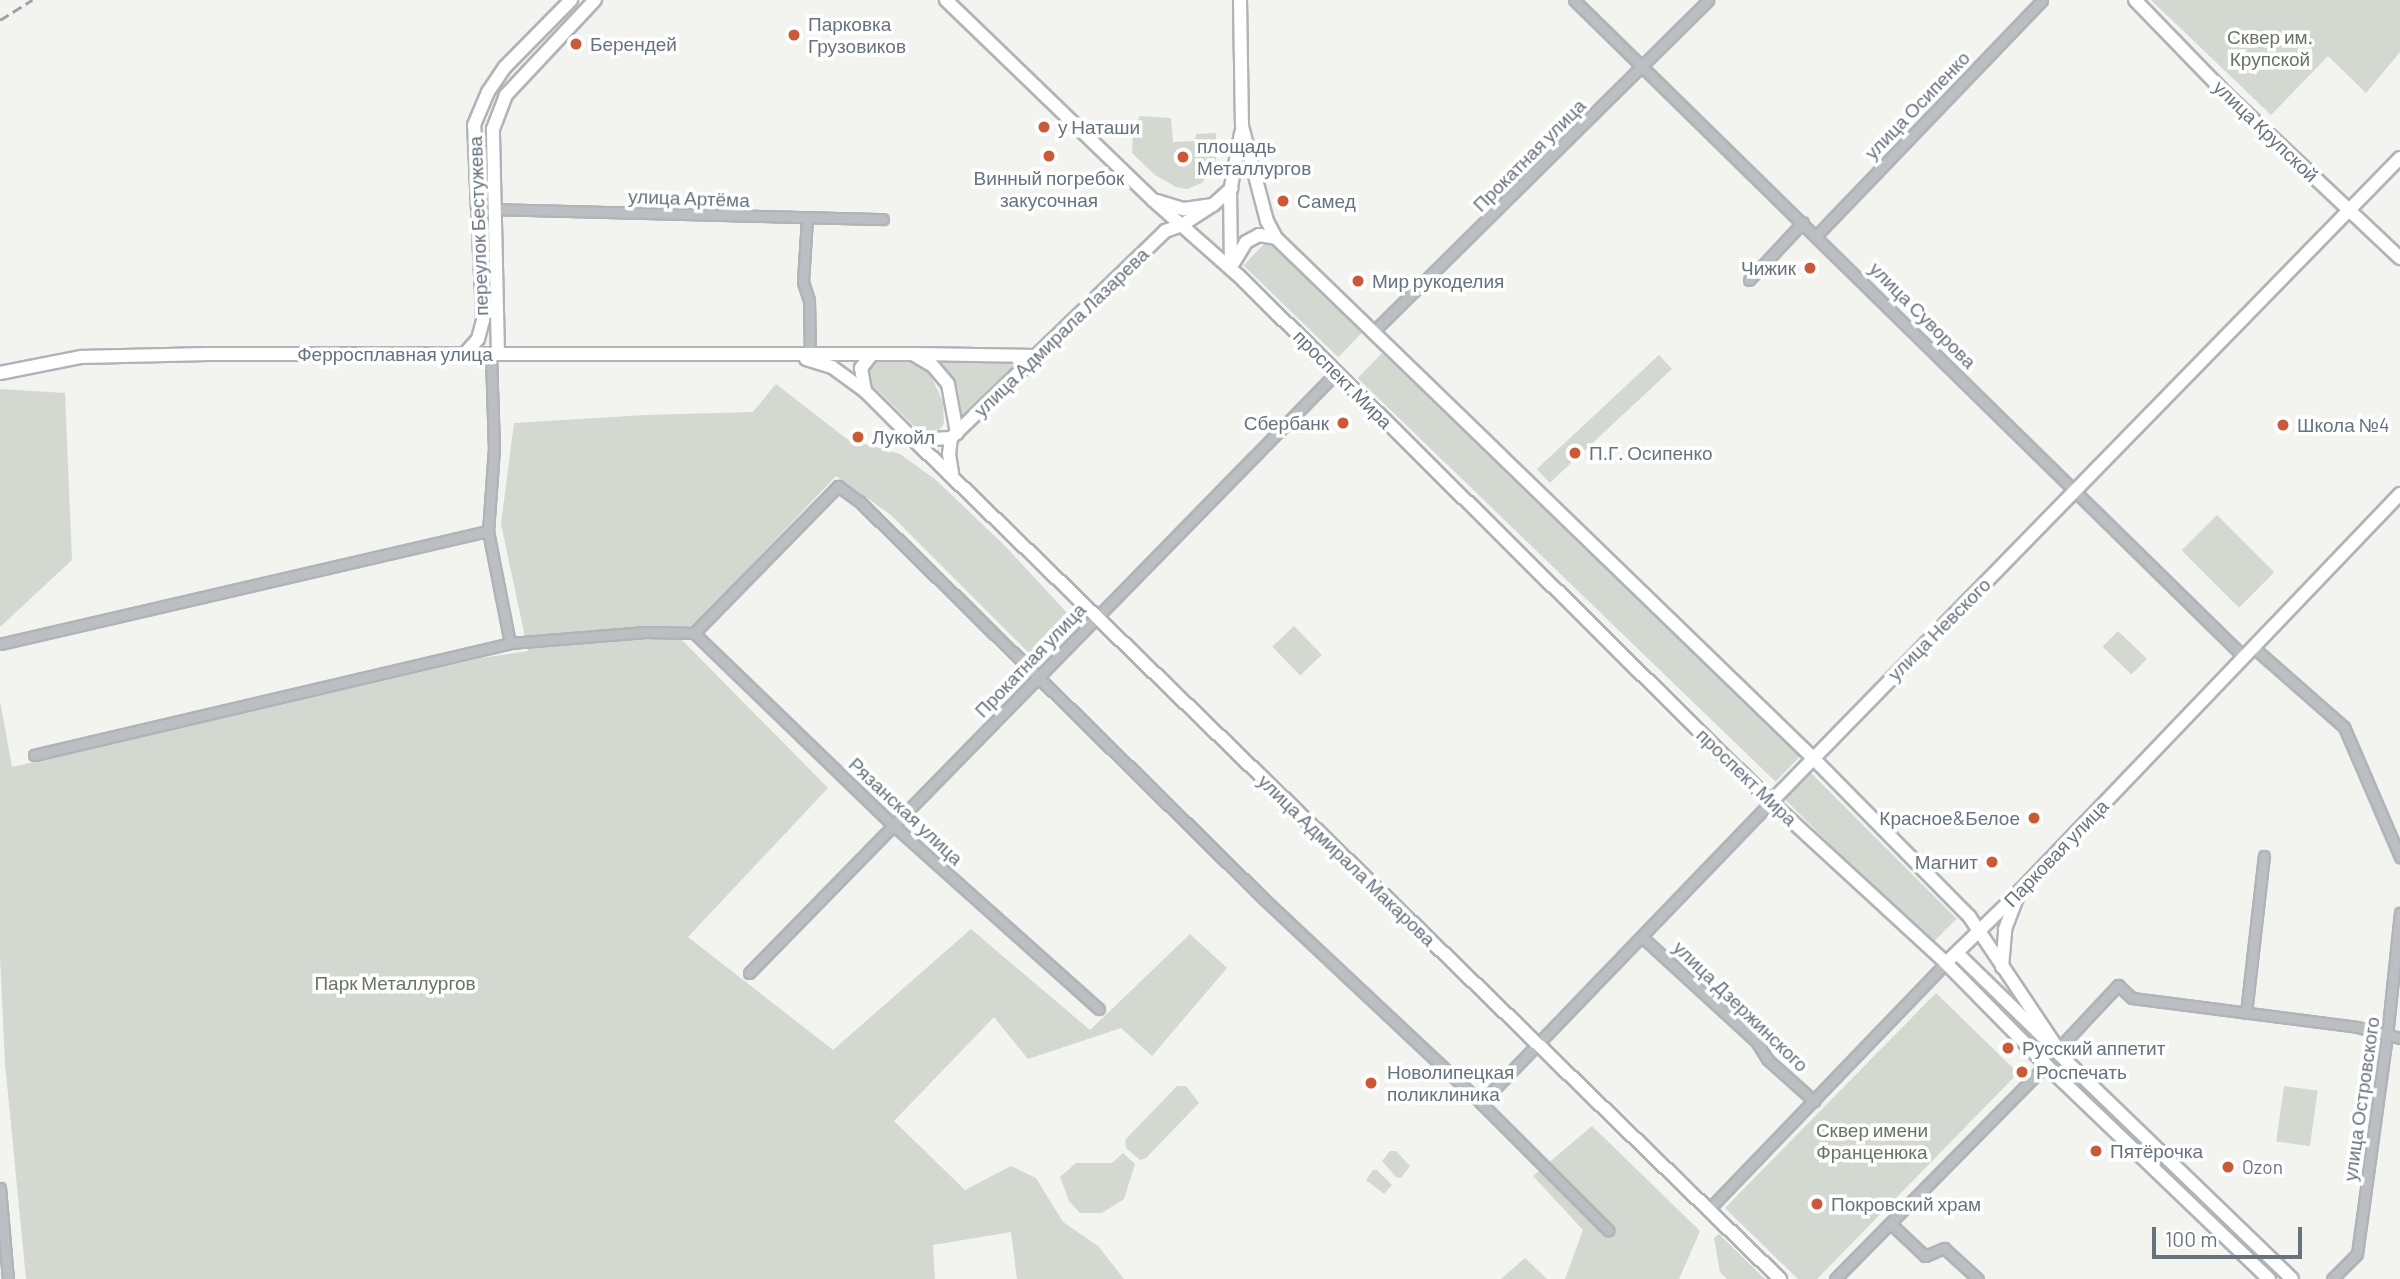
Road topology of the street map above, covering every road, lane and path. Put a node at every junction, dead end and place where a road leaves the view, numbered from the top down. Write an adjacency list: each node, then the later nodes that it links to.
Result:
1 (571, 0): 31 (main road, переулок Бестужева)
2 (595, 0): 16 (main road, переулок Бестужева)
3 (946, 0): 14 (main road)
4 (1240, 0): 10 (main road)
5 (1574, 0): 9 (street, улица Суворова)
6 (1708, 0): 9 (street, Прокатная улица)
7 (2042, 0): 22 (street, улица Осипенко)
8 (2135, 0): 17 (main road, улица Крупской)
9 (1641, 69): 20 (street, улица Суворова); 27 (street, Прокатная улица)
10 (1242, 126): 12 (main road); 13 (main road)
11 (2400, 158): 17 (main road, улица Невского)
12 (1249, 161): 13 (main road); 23 (main road)
13 (1230, 192): 15 (main road); 25 (main road)
14 (1153, 200): 15 (main road); 21 (main road, проспект Мира)
15 (1213, 205): 21 (main road)
16 (494, 209): 18 (street, улица Артёма); 28 (main road, переулок Бестужева)
17 (2348, 210): 24 (main road, улица Крупской); 41 (main road, улица Невского)
18 (807, 218): 19 (street, улица Артёма); 33 (street)
19 (883, 219)
20 (1803, 222): 22 (street, улица Суворова); 26 (street)
21 (1182, 225): 25 (main road, проспект Мира); 34 (main road, улица Адмирала Лазарева)
22 (1817, 235): 41 (street, улица Суворова)
23 (1276, 238): 25 (main road); 27 (main road)
24 (2400, 258)
25 (1231, 269): 36 (main road, проспект Мира)
26 (1749, 280)
27 (1372, 333): 51 (main road)
28 (494, 354): 31 (main road, Ферросплавная улица); 32 (main road, Ферросплавная улица); 43 (street)
29 (872, 354): 30 (main road, Ферросплавная улица); 33 (main road, Ферросплавная улица); 37 (main road)
30 (913, 354): 34 (main road); 38 (main road)
31 (464, 355): 35 (main road, Ферросплавная улица)
32 (792, 355): 33 (main road, Ферросплавная улица); 37 (main road)
33 (810, 355)
34 (1036, 356): 38 (main road, улица Адмирала Лазарева)
35 (0, 373)
36 (1336, 373): 44 (street, Прокатная улица); 52 (main road, проспект Мира)
37 (866, 391): 39 (main road, улица Адмирала Макарова)
38 (954, 435): 39 (main road); 40 (main road)
39 (914, 440): 40 (main road, улица Адмирала Макарова)
40 (952, 474): 44 (main road, улица Адмирала Макарова)
41 (2076, 490): 48 (street, улица Суворова); 51 (main road, улица Невского)
42 (2400, 494): 48 (main road, Парковая улица)
43 (488, 531): 46 (street); 47 (street)
44 (1096, 617): 49 (street, Прокатная улица); 69 (main road, улица Адмирала Макарова)
45 (694, 633): 46 (street); 49 (street); 53 (street, Рязанская улица)
46 (510, 643): 50 (street)
47 (0, 644)
48 (2249, 652): 54 (street); 57 (main road, Парковая улица)
49 (1039, 676): 53 (street, Прокатная улица); 73 (street)
50 (34, 755)
51 (1812, 758): 52 (main road, улица Невского); 59 (main road)
52 (1771, 802): 60 (street, улица Невского); 62 (main road, проспект Мира)
53 (893, 825): 64 (street, Прокатная улица); 65 (street, Рязанская улица)
54 (2397, 842): 56 (street)
55 (2264, 856): 66 (street)
56 (2400, 857)
57 (2020, 891): 59 (main road, Парковая улица); 63 (main road)
58 (2400, 913): 67 (street, улица Островского)
59 (1979, 932): 61 (main road, Парковая улица); 63 (main road)
60 (1642, 937): 69 (street, улица Невского); 72 (street, улица Дзержинского)
61 (1957, 953): 62 (main road, Парковая улица); 70 (main road)
62 (1946, 964): 71 (main road, проспект Мира); 72 (street, Парковая улица)
63 (2002, 967): 70 (main road)
64 (749, 973)
65 (1099, 1009)
66 (2246, 1013): 67 (street); 70 (street)
67 (2388, 1036): 68 (street); 84 (street, улица Островского)
68 (2400, 1038)
69 (1538, 1045): 73 (street, улица Невского); 75 (main road, улица Адмирала Макарова)
70 (2061, 1053): 83 (main road)
71 (2046, 1065): 76 (street); 82 (main road, проспект Мира)
72 (1814, 1101): 75 (street, Парковая улица)
73 (1481, 1103): 77 (street)
74 (0, 1188): 78 (street)
75 (1708, 1210): 79 (main road, улица Адмирала Макарова)
76 (1890, 1223): 80 (street); 81 (street)
77 (1608, 1230)
78 (8, 1279)
79 (1780, 1279)
80 (1835, 1279)
81 (1978, 1279)
82 (2269, 1279)
83 (2292, 1279)
84 (2332, 1279)

